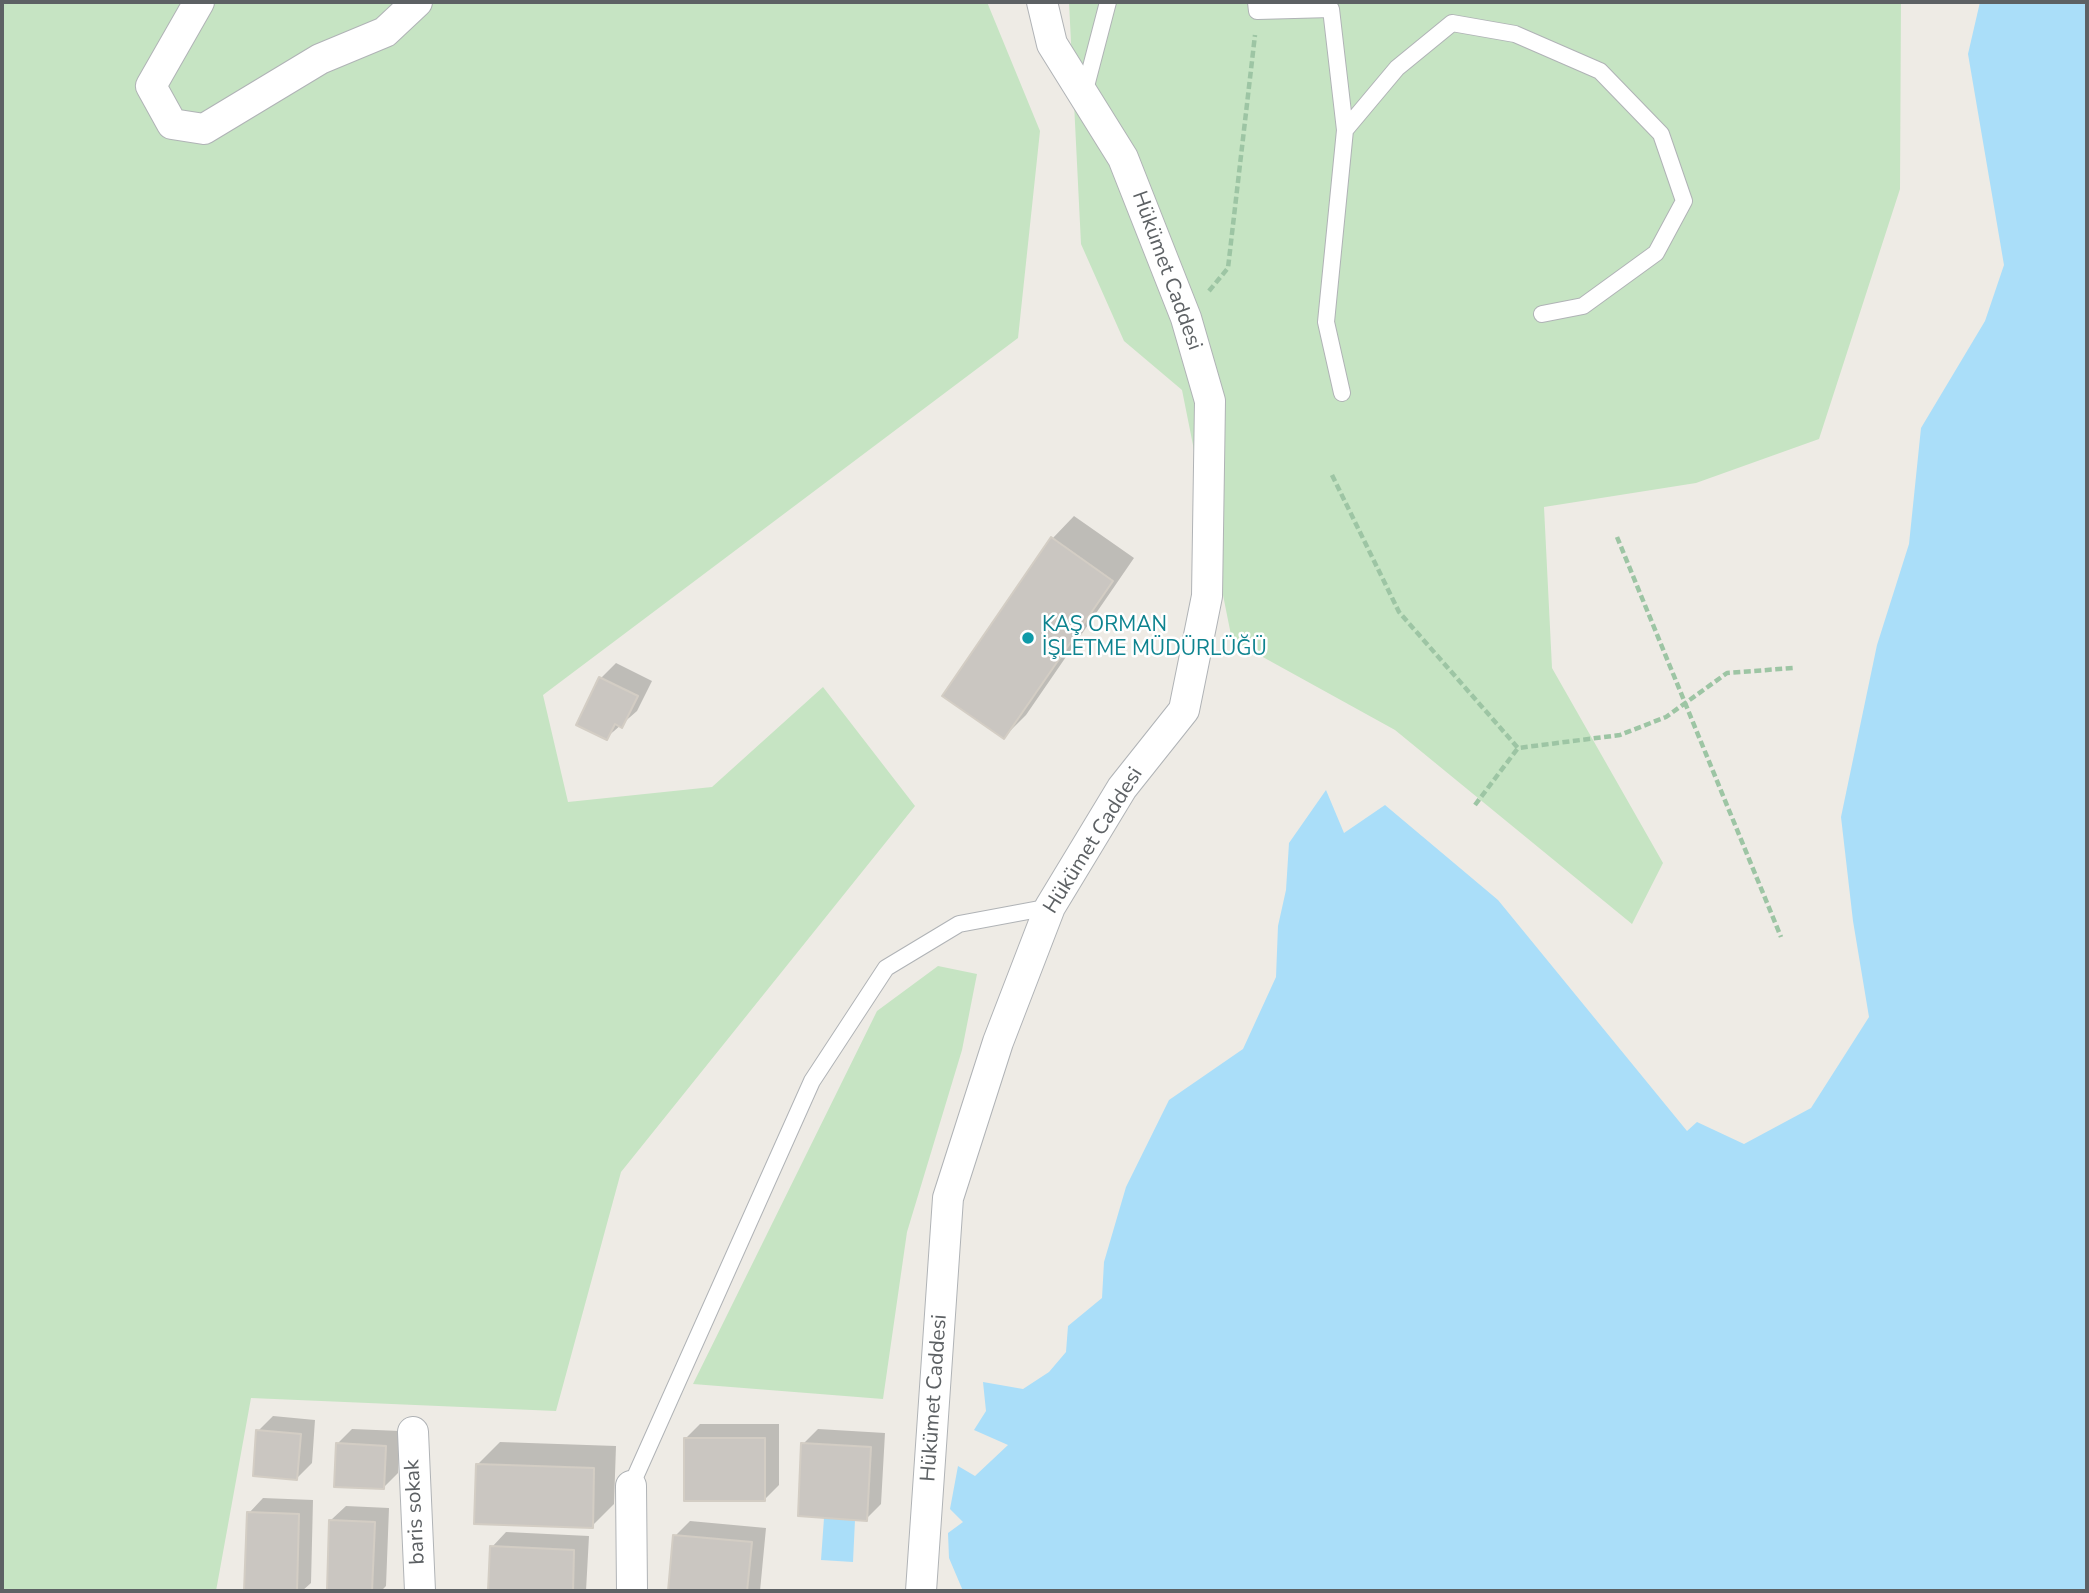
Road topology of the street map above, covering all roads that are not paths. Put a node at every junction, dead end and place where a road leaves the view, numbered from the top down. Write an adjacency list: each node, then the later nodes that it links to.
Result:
1 (199, 2): 2 (street)
2 (417, 2)
3 (1042, 2): 6 (street, Hükümet Caddesi)
4 (1108, 2): 6 (lane)
5 (1256, 6): 7 (lane)
6 (1083, 94): 10 (street, Hükümet Caddesi)
7 (1345, 130): 8 (lane); 9 (lane)
8 (1542, 314)
9 (1342, 393)
10 (1050, 907): 12 (lane); 15 (street, Hükümet Caddesi)
11 (412, 1432): 13 (street, baris sokak)
12 (631, 1486): 14 (street)
13 (420, 1591)
14 (632, 1591)
15 (920, 1591)

